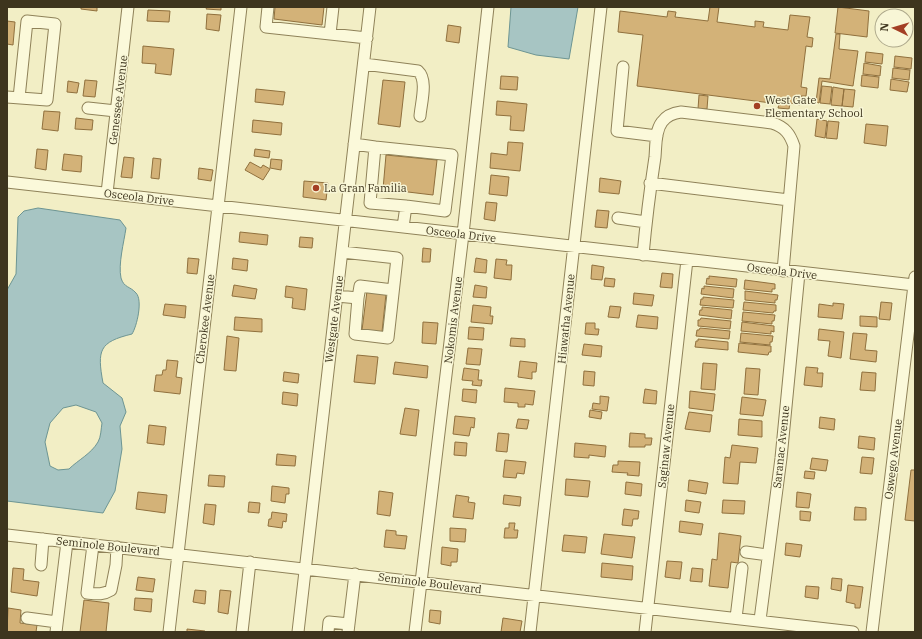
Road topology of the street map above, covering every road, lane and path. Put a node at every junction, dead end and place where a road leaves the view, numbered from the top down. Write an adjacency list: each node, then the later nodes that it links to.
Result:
1 (128, 7): 15 (street, Genessee Avenue)
2 (241, 7): 24 (street, Cherokee Avenue)
3 (268, 7): 8 (street)
4 (333, 7): 8 (street)
5 (370, 7): 9 (street, Westgate Avenue)
6 (488, 7): 30 (street, Nokomis Avenue)
7 (601, 7): 31 (street, Hiawatha Avenue)
8 (330, 34): 9 (street)
9 (366, 38): 10 (street, Westgate Avenue)
10 (364, 64): 16 (street); 18 (street, Westgate Avenue)
11 (623, 67): 17 (street)
12 (7, 97): 13 (street)
13 (19, 98): 13 (street)
14 (88, 108): 15 (street)
15 (116, 111): 22 (street, Genessee Avenue)
16 (420, 116)
17 (657, 136): 21 (street); 23 (street)
18 (354, 144): 19 (street); 27 (street, Westgate Avenue)
19 (375, 147): 25 (street); 25 (street)
20 (7, 182): 22 (street, Osceola Drive)
21 (650, 183): 23 (street); 28 (street)
22 (107, 193): 24 (street, Osceola Drive)
23 (789, 200): 35 (street)
24 (218, 206): 27 (street, Osceola Drive); 47 (street, Cherokee Avenue)
25 (406, 206): 29 (street)
26 (618, 218): 28 (street)
27 (345, 220): 29 (street, Osceola Drive); 32 (street, Westgate Avenue)
28 (646, 222): 33 (street)
29 (403, 227): 30 (street, Osceola Drive)
30 (463, 234): 31 (street, Osceola Drive); 54 (street, Nokomis Avenue)
31 (574, 247): 33 (street, Osceola Drive); 55 (street, Hiawatha Avenue)
32 (342, 252): 38 (street); 39 (street, Westgate Avenue)
33 (643, 255): 34 (street, Osceola Drive)
34 (687, 260): 35 (street, Osceola Drive); 56 (street, Saginaw Avenue)
35 (783, 271): 36 (street, Osceola Drive)
36 (799, 273): 37 (street, Osceola Drive); 48 (street, Saranac Avenue)
37 (915, 281): 70 (street, Oswego Avenue)
38 (393, 290): 40 (street); 40 (street)
39 (337, 296): 40 (street); 52 (street, Westgate Avenue)
40 (358, 298)
41 (7, 535): 42 (street, Seminole Boulevard)
42 (43, 539): 43 (street, Seminole Boulevard); 50 (street)
43 (67, 542): 44 (street, Seminole Boulevard); 60 (street)
44 (93, 545): 45 (street, Seminole Boulevard); 45 (street)
45 (117, 547): 47 (street, Seminole Boulevard)
46 (746, 552): 48 (street)
47 (178, 554): 49 (street, Seminole Boulevard); 62 (street, Cherokee Avenue)
48 (768, 555): 59 (street, Saranac Avenue)
49 (250, 562): 52 (street, Seminole Boulevard); 63 (street)
50 (40, 565)
51 (742, 568): 58 (street)
52 (305, 569): 53 (street, Seminole Boulevard); 64 (street, Westgate Avenue)
53 (355, 574): 54 (street, Seminole Boulevard); 61 (street)
54 (420, 582): 55 (street, Seminole Boulevard); 66 (street, Nokomis Avenue)
55 (534, 596): 56 (street, Seminole Boulevard); 67 (street, Hiawatha Avenue)
56 (648, 608): 58 (street, Seminole Boulevard); 68 (street, Saginaw Avenue)
57 (27, 618): 60 (street)
58 (736, 618): 59 (street, Seminole Boulevard)
59 (760, 620): 69 (street, Seminole Boulevard)
60 (57, 627)
61 (349, 628): 65 (street)
62 (169, 632)
63 (242, 632)
64 (298, 632)
65 (328, 632)
66 (415, 632)
67 (530, 632)
68 (645, 632)
69 (853, 632)
70 (872, 632)

